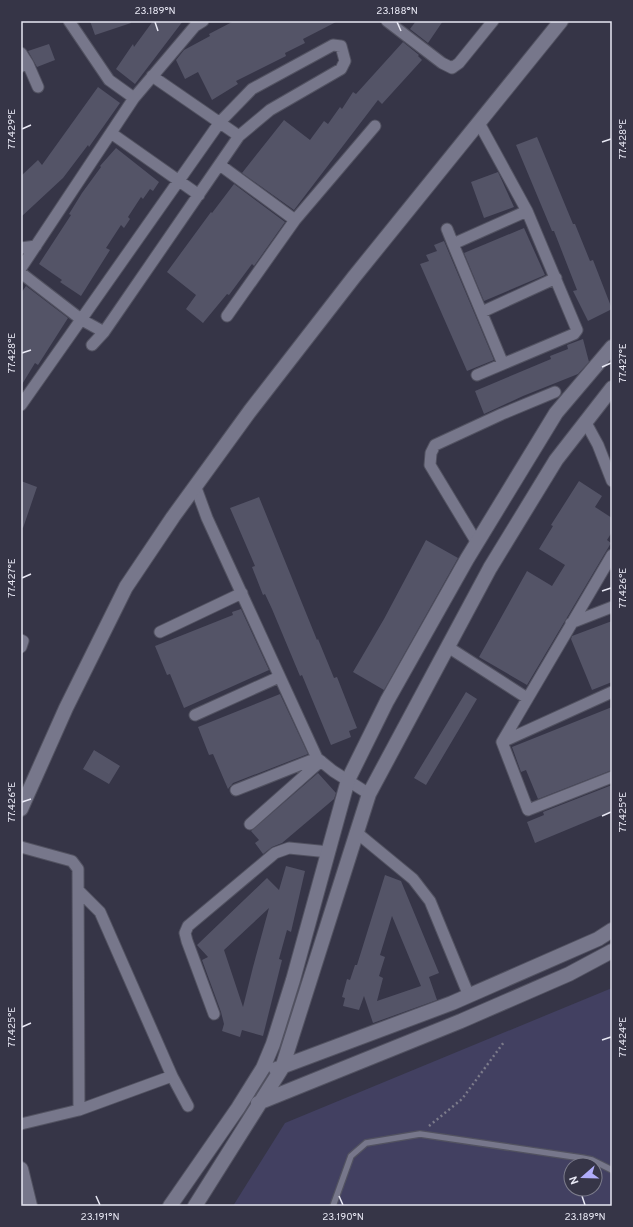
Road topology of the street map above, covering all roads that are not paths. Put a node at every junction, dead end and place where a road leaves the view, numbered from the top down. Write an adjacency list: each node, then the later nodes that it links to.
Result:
1 (69, 21): 10 (street)
2 (203, 21): 8 (street)
3 (387, 21): 4 (street)
4 (493, 21)
5 (561, 21): 12 (street)
6 (21, 53): 7 (street)
7 (24, 65): 9 (street)
8 (152, 76): 10 (street); 11 (street)
9 (38, 87)
10 (134, 98): 14 (street)
11 (220, 122): 15 (street); 15 (street); 17 (street)
12 (480, 123): 19 (street); 41 (street)
13 (375, 126): 20 (street)
14 (111, 133): 17 (street); 23 (street)
15 (239, 136): 16 (street)
16 (220, 165): 18 (street); 20 (street)
17 (179, 181): 18 (street); 30 (street)
18 (199, 195): 31 (street)
19 (527, 211): 22 (street); 27 (street)
20 (295, 220): 29 (street)
21 (447, 229): 22 (street)
22 (453, 244): 28 (street)
23 (36, 246): 24 (street); 25 (street)
24 (21, 248)
25 (21, 268)
26 (21, 273): 30 (street)
27 (556, 278): 28 (street); 34 (street)
28 (482, 312): 34 (street)
29 (227, 316)
30 (82, 320): 31 (street); 38 (street)
31 (104, 332): 32 (street)
32 (92, 345)
33 (612, 347): 42 (street)
34 (503, 364): 35 (street)
35 (477, 375)
36 (612, 388): 39 (street)
37 (555, 392): 42 (street)
38 (21, 405)
39 (585, 421): 40 (street); 50 (street)
40 (612, 481)
41 (196, 488): 44 (street); 61 (street)
42 (477, 543): 58 (street)
43 (612, 555): 46 (street)
44 (242, 593): 47 (street); 51 (street)
45 (612, 607): 46 (street)
46 (571, 623): 53 (street)
47 (160, 632)
48 (21, 640): 49 (street)
49 (21, 647)
50 (448, 647): 53 (street); 60 (street)
51 (279, 677): 54 (street); 56 (street)
52 (612, 692): 55 (street)
53 (527, 698): 55 (street)
54 (195, 715)
55 (502, 742): 57 (street)
56 (319, 760): 58 (street); 59 (street); 62 (street)
57 (612, 777)
58 (348, 780): 60 (street); 65 (street)
59 (236, 790)
60 (369, 794): 63 (street)
61 (21, 809)
62 (250, 824)
63 (356, 832): 69 (street); 71 (street)
64 (21, 846): 66 (street)
65 (329, 852): 70 (street); 72 (street)
66 (79, 891): 73 (street); 77 (street)
67 (612, 930): 69 (street)
68 (612, 952): 74 (street)
69 (469, 996): 71 (street)
70 (214, 1014)
71 (282, 1068): 72 (street); 74 (street)
72 (260, 1072): 76 (street)
73 (172, 1076): 75 (street); 77 (street)
74 (260, 1103): 76 (street); 83 (street)
75 (188, 1106)
76 (238, 1108): 82 (street)
77 (79, 1110): 78 (street)
78 (21, 1124)
79 (21, 1169): 81 (street)
80 (612, 1170): 84 (lane)
81 (30, 1206)
82 (170, 1206)
83 (195, 1206)
84 (333, 1206)

